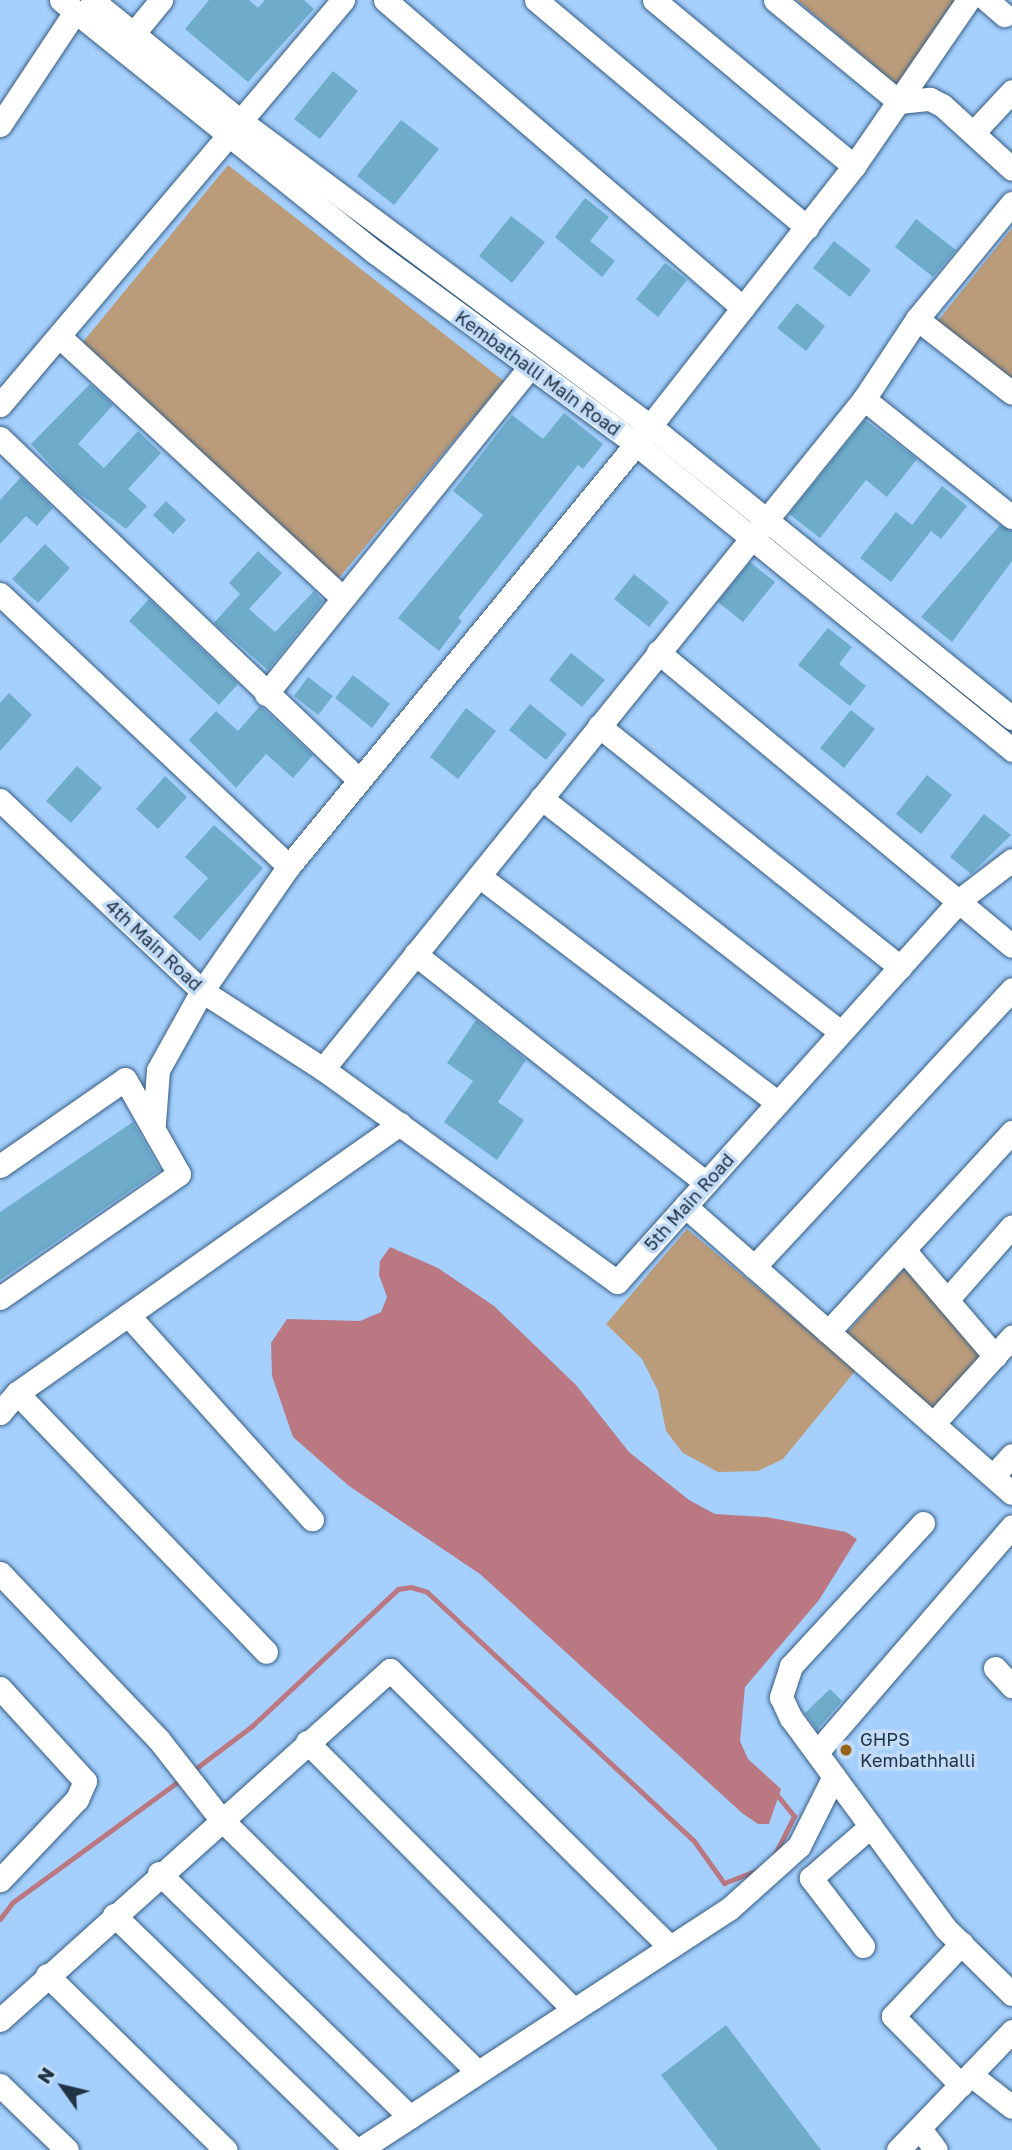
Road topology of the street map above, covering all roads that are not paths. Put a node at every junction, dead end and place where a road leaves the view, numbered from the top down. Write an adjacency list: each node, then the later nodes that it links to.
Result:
1 (161, 0): 9 (street)
2 (343, 0): 13 (street)
3 (385, 0): 19 (street)
4 (536, 0): 18 (street)
5 (654, 0): 15 (street)
6 (775, 0): 11 (street)
7 (968, 0): 11 (street)
8 (76, 4): 9 (street, Kembathalli Main Road); 12 (street); 13 (street, Kembathalli Main Road)
9 (134, 33): 13 (street, Kembathalli Main Road)
10 (1012, 91): 14 (street)
11 (899, 102): 14 (street); 15 (street)
12 (0, 125)
13 (232, 125): 21 (street); 22 (street, Kembathalli Main Road); 26 (street, Kembathalli Main Road)
14 (973, 132): 16 (street)
15 (855, 166): 18 (street)
16 (1012, 169)
17 (1012, 203): 20 (street)
18 (807, 227): 19 (street)
19 (743, 308): 26 (street)
20 (917, 319): 23 (street); 24 (street)
21 (61, 338): 25 (street); 33 (street)
22 (529, 368): 28 (street, Kembathalli Main Road); 33 (street)
23 (1012, 393)
24 (864, 399): 29 (street); 30 (street)
25 (0, 405)
26 (650, 426): 28 (street); 30 (street, Kembathalli Main Road)
27 (0, 438): 35 (street)
28 (636, 444): 31 (street, Kembathalli Main Road); 39 (street)
29 (1012, 517)
30 (767, 519): 31 (street); 36 (street, Kembathalli Main Road)
31 (750, 540): 34 (street); 38 (street, Kembathalli Main Road)
32 (0, 594): 43 (street)
33 (342, 597): 35 (street)
34 (658, 652): 37 (street); 45 (street)
35 (266, 694): 39 (street)
36 (1012, 718)
37 (599, 726): 40 (street); 48 (street)
38 (1012, 750)
39 (359, 780): 43 (street)
40 (541, 799): 44 (street); 51 (street)
41 (0, 800): 50 (street, 4th Main Road)
42 (1012, 860): 45 (street, 5th Main Road)
43 (289, 866): 50 (street)
44 (479, 876): 47 (street); 53 (street)
45 (961, 899): 46 (street); 48 (street, 5th Main Road)
46 (1012, 946)
47 (415, 954): 52 (street); 58 (street)
48 (900, 967): 51 (street, 5th Main Road)
49 (1012, 989): 62 (street)
50 (202, 991): 52 (street, 4th Main Road); 54 (street)
51 (841, 1032): 53 (street, 5th Main Road)
52 (323, 1069): 55 (street, 5th Main Road)
53 (778, 1103): 58 (street, 5th Main Road)
54 (154, 1123): 57 (street); 63 (street)
55 (400, 1124): 59 (street, 5th Main Road); 65 (street)
56 (1012, 1132): 61 (street)
57 (0, 1166)
58 (706, 1183): 59 (street, 5th Main Road)
59 (685, 1206): 62 (street)
60 (1012, 1226): 64 (street)
61 (904, 1250): 64 (street); 66 (street)
62 (754, 1267): 66 (street)
63 (0, 1298)
64 (947, 1300): 68 (street)
65 (128, 1315): 69 (street); 75 (street)
66 (828, 1332): 71 (street)
67 (1012, 1337): 68 (street)
68 (995, 1356): 71 (street)
69 (17, 1393): 70 (street); 79 (street)
70 (0, 1413)
71 (933, 1424): 73 (street)
72 (1012, 1455): 73 (street)
73 (993, 1476): 74 (street)
74 (1012, 1493)
75 (312, 1519)
76 (923, 1523): 84 (street)
77 (1012, 1526): 84 (street)
78 (0, 1573): 86 (street)
79 (266, 1652)
80 (995, 1668): 81 (street)
81 (1012, 1686)
82 (5, 1702): 89 (street)
83 (307, 1742): 86 (street); 93 (street); 96 (street)
84 (818, 1751): 85 (street)
85 (834, 1776): 87 (street); 93 (street)
86 (220, 1818): 88 (street); 99 (street)
87 (871, 1826): 91 (street); 92 (street)
88 (159, 1873): 90 (street); 103 (street)
89 (0, 1880)
90 (114, 1915): 94 (street); 107 (street)
91 (962, 1943): 95 (street); 100 (street)
92 (863, 1946)
93 (670, 1947): 96 (street)
94 (47, 1975): 97 (street); 106 (street)
95 (1012, 1994)
96 (573, 2010): 99 (street)
97 (0, 2020)
98 (1012, 2031): 100 (street)
99 (478, 2073): 103 (street)
100 (966, 2080): 102 (street); 104 (street)
101 (0, 2085): 105 (street)
102 (1012, 2107)
103 (410, 2117): 107 (street)
104 (920, 2129): 108 (street); 109 (street)
105 (67, 2150)
106 (226, 2150)
107 (358, 2150)
108 (898, 2150)
109 (936, 2150)

